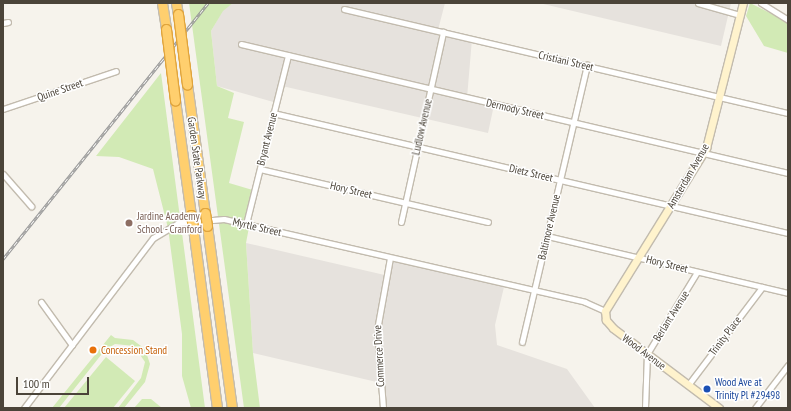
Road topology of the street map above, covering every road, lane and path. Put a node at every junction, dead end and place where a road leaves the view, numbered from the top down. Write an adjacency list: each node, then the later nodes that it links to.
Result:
1 (162, 3): 48 (highway, Garden State Parkway, bridge)
2 (176, 3): 49 (highway, Garden State Parkway, bridge)
3 (698, 3): 7 (street)
4 (743, 3): 7 (main road, Amsterdam Avenue)
5 (760, 3): 8 (street)
6 (344, 9): 9 (street, Cristiani Street)
7 (740, 15): 15 (main road, Amsterdam Avenue)
8 (788, 20)
9 (444, 32): 12 (street, Cristiani Street); 14 (street, Ludlow Avenue)
10 (241, 44): 11 (street, Dermody Street)
11 (288, 54): 14 (street, Dermody Street); 18 (street, Bryant Avenue)
12 (587, 65): 15 (street, Cristiani Street); 19 (street, Baltimore Avenue)
13 (116, 71): 16 (street, Quine Street)
14 (431, 89): 19 (street, Dermody Street); 20 (street, Ludlow Avenue)
15 (720, 97): 17 (street, Cristiani Street); 21 (main road, Amsterdam Avenue)
16 (3, 109)
17 (788, 113)
18 (273, 114): 20 (street, Dietz Street); 22 (street, Bryant Avenue)
19 (573, 123): 21 (street, Dermody Street); 25 (street, Baltimore Avenue)
20 (418, 147): 25 (street, Dietz Street); 26 (street, Ludlow Avenue)
21 (702, 153): 23 (street, Dermody Street); 28 (main road, Amsterdam Avenue)
22 (260, 169): 26 (street, Hory Street); 31 (street, Bryant Avenue)
23 (788, 173)
24 (3, 174): 27 (street)
25 (560, 180): 28 (street, Dietz Street); 33 (street, Baltimore Avenue)
26 (405, 202): 29 (street, Ludlow Avenue); 30 (street, Hory Street)
27 (31, 206)
28 (671, 206): 32 (street, Dietz Street); 34 (main road, Amsterdam Avenue)
29 (401, 222)
30 (488, 222)
31 (246, 224): 35 (street, Myrtle Street); 43 (street, Myrtle Street)
32 (788, 233)
33 (547, 236): 34 (street, Hory Street); 38 (street, Baltimore Avenue)
34 (638, 257): 36 (street, Hory Street); 41 (main road, Amsterdam Avenue)
35 (390, 258): 38 (street, Myrtle Street); 50 (street, Commerce Drive)
36 (697, 272): 37 (street, Hory Street); 44 (street, Berlant Avenue)
37 (762, 287): 39 (street, Hory Street); 46 (street, Trinity Place)
38 (534, 291): 41 (street, Myrtle Street); 42 (street, Baltimore Avenue)
39 (788, 293)
40 (41, 302): 43 (street)
41 (605, 311): 44 (main road, Wood Avenue)
42 (522, 342)
43 (72, 344): 47 (street, Myrtle Street)
44 (647, 354): 46 (main road, Wood Avenue); 51 (street, Berlant Avenue)
45 (788, 365): 53 (street)
46 (688, 385): 52 (main road, Wood Avenue)
47 (24, 408)
48 (218, 408)
49 (232, 408)
50 (383, 408)
51 (645, 408)
52 (719, 408)
53 (755, 408)

